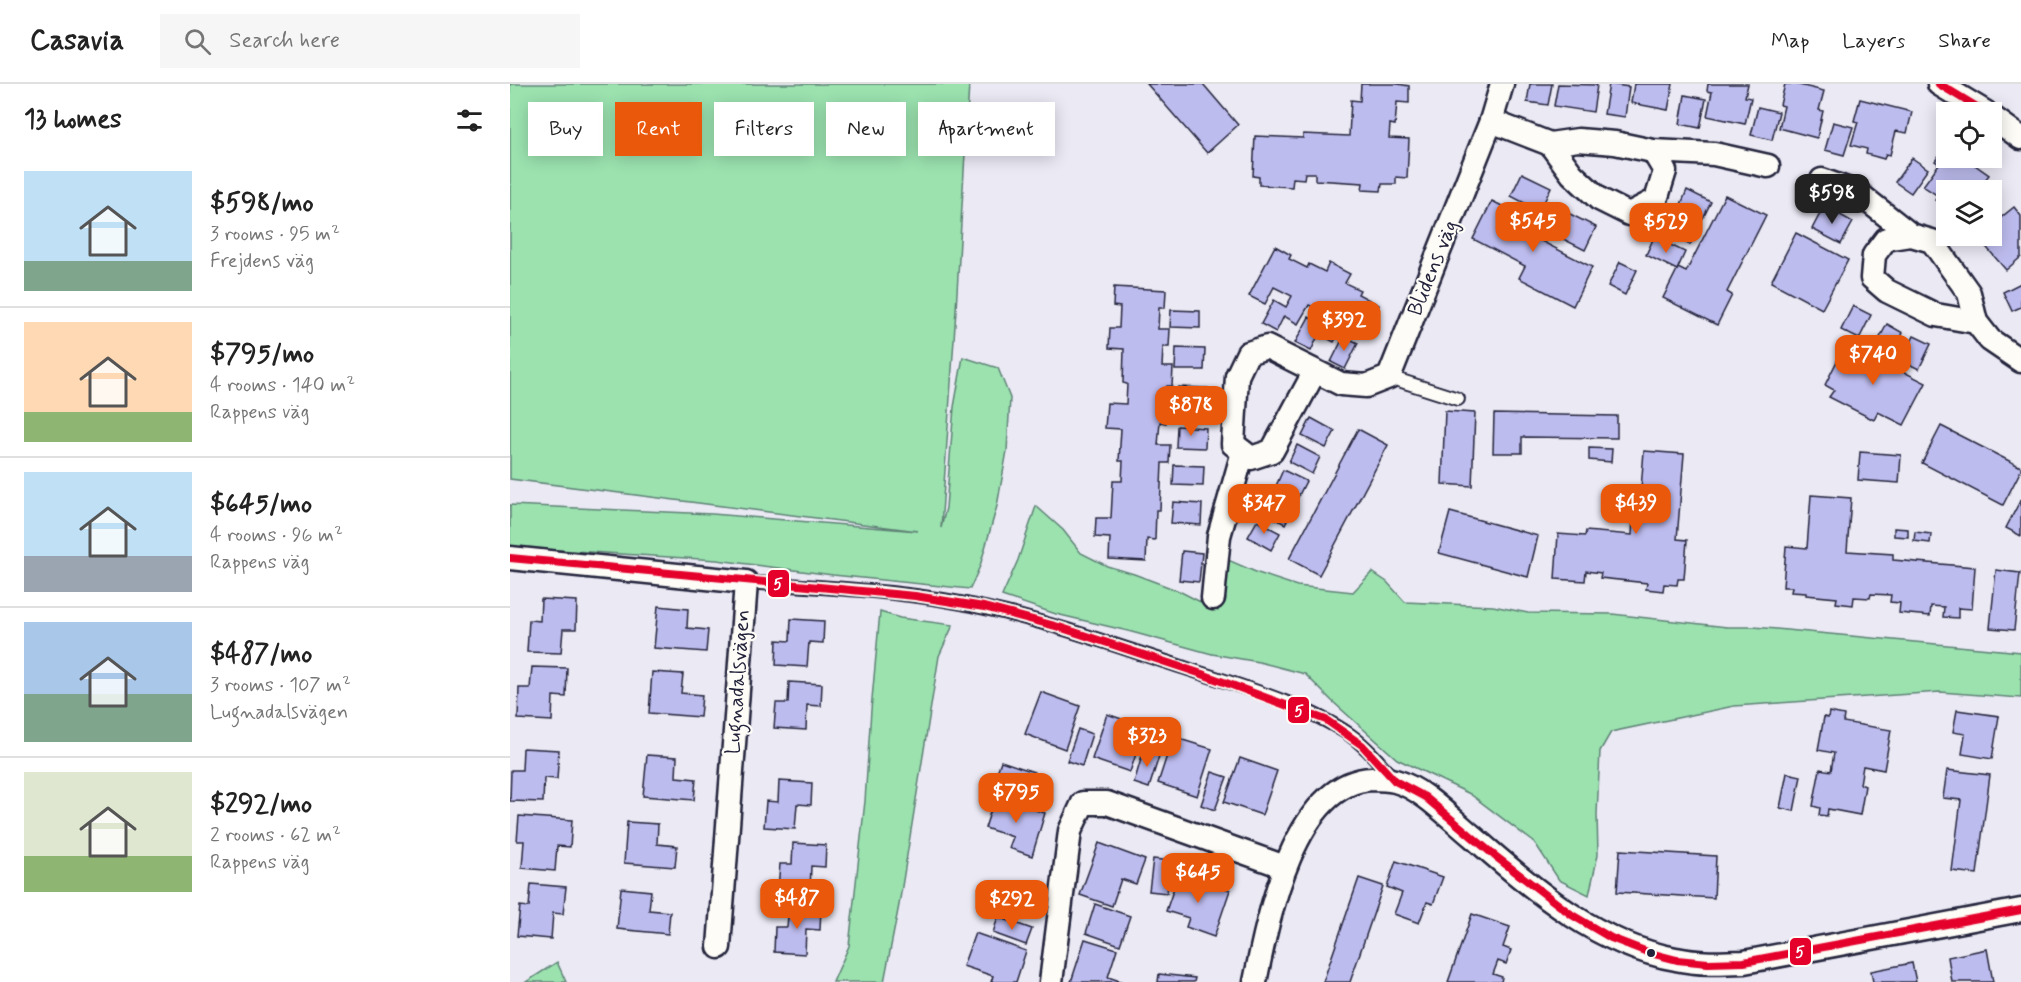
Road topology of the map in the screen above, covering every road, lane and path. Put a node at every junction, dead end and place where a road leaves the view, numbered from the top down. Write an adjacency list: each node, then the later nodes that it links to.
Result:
1 (1502, 84): 4 (street, Blidens väg)
2 (1939, 84): 3 (street)
3 (1971, 102)
4 (1491, 121): 7 (street); 15 (street, Blidens väg)
5 (2002, 124): 6 (street)
6 (2021, 138)
7 (1550, 144): 8 (street); 8 (street)
8 (1653, 151): 9 (street)
9 (1768, 166)
10 (1822, 180): 11 (street)
11 (1911, 235): 12 (street); 12 (street)
12 (1976, 322): 13 (street)
13 (2021, 361)
14 (1315, 371): 15 (street); 17 (street); 17 (street)
15 (1389, 377): 16 (lane)
16 (1458, 399)
17 (1243, 452): 20 (street)
18 (510, 558): 19 (street, Lugnadalsvägen)
19 (746, 582): 21 (lane); 24 (street, Lugnadalsvägen)
20 (1213, 598)
21 (1395, 781): 22 (street); 25 (street)
22 (1285, 867): 26 (street); 27 (street)
23 (2021, 910): 25 (street)
24 (719, 947)
25 (1745, 972)
26 (1051, 982)
27 (1255, 982)

